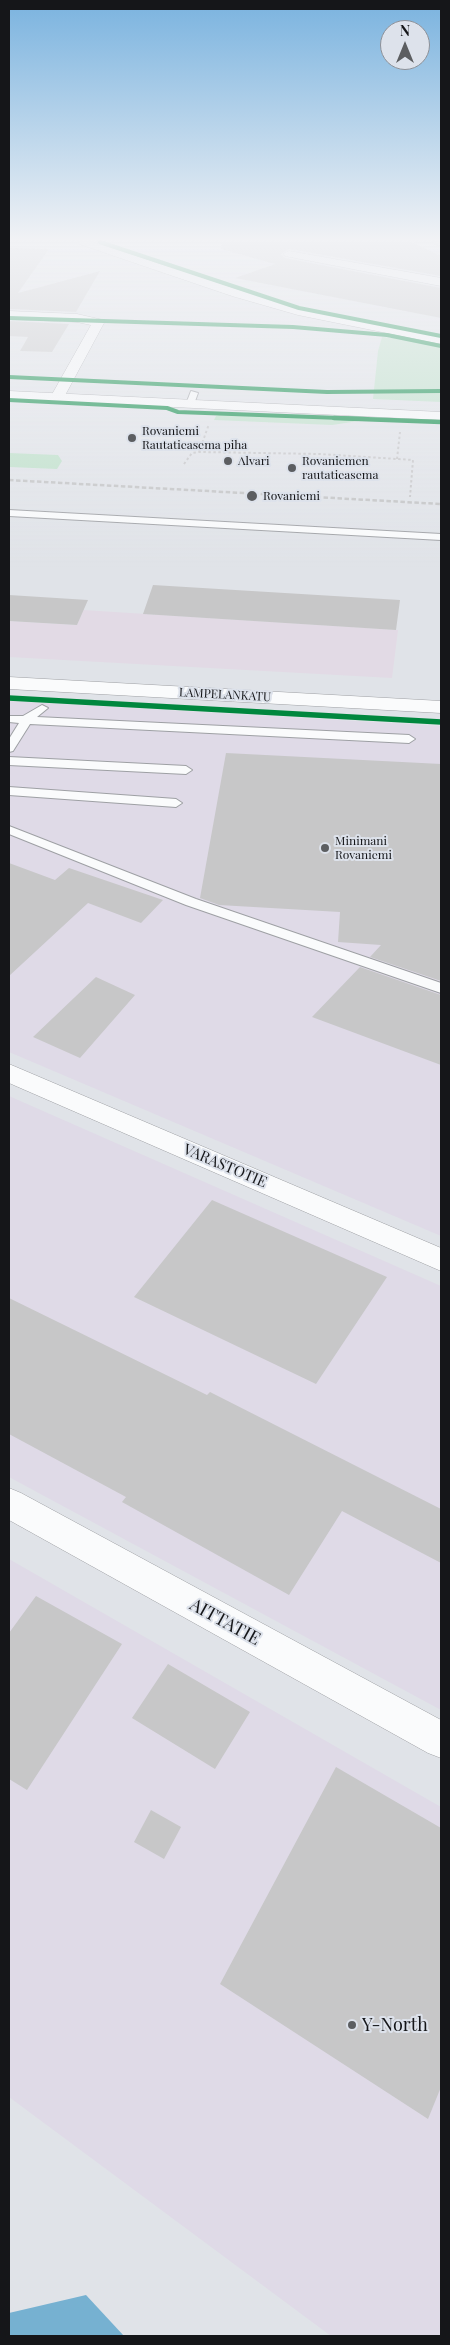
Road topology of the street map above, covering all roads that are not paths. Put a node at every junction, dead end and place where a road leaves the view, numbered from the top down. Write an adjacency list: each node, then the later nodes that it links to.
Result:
1 (83, 351): 3 (street)
2 (9, 385): 3 (street)
3 (60, 393): 4 (street); 5 (street)
4 (9, 396)
5 (192, 399): 6 (street); 7 (street)
6 (441, 405)
7 (441, 416)
8 (9, 513): 9 (lane)
9 (441, 537)
10 (9, 670): 12 (street, LAMPELANKATU)
11 (9, 683): 13 (street, LAMPELANKATU)
12 (441, 692)
13 (441, 707)
14 (42, 708): 16 (lane)
15 (9, 719): 16 (lane)
16 (27, 719): 17 (lane); 18 (lane)
17 (409, 739)
18 (9, 748)
19 (9, 762): 20 (lane)
20 (186, 770)
21 (9, 791): 22 (lane)
22 (176, 803)
23 (9, 830): 24 (lane)
24 (441, 988)
25 (9, 1073): 26 (street, VARASTOTIE)
26 (441, 1260)
27 (9, 1503): 28 (street, AITTATIE)
28 (441, 1740)

